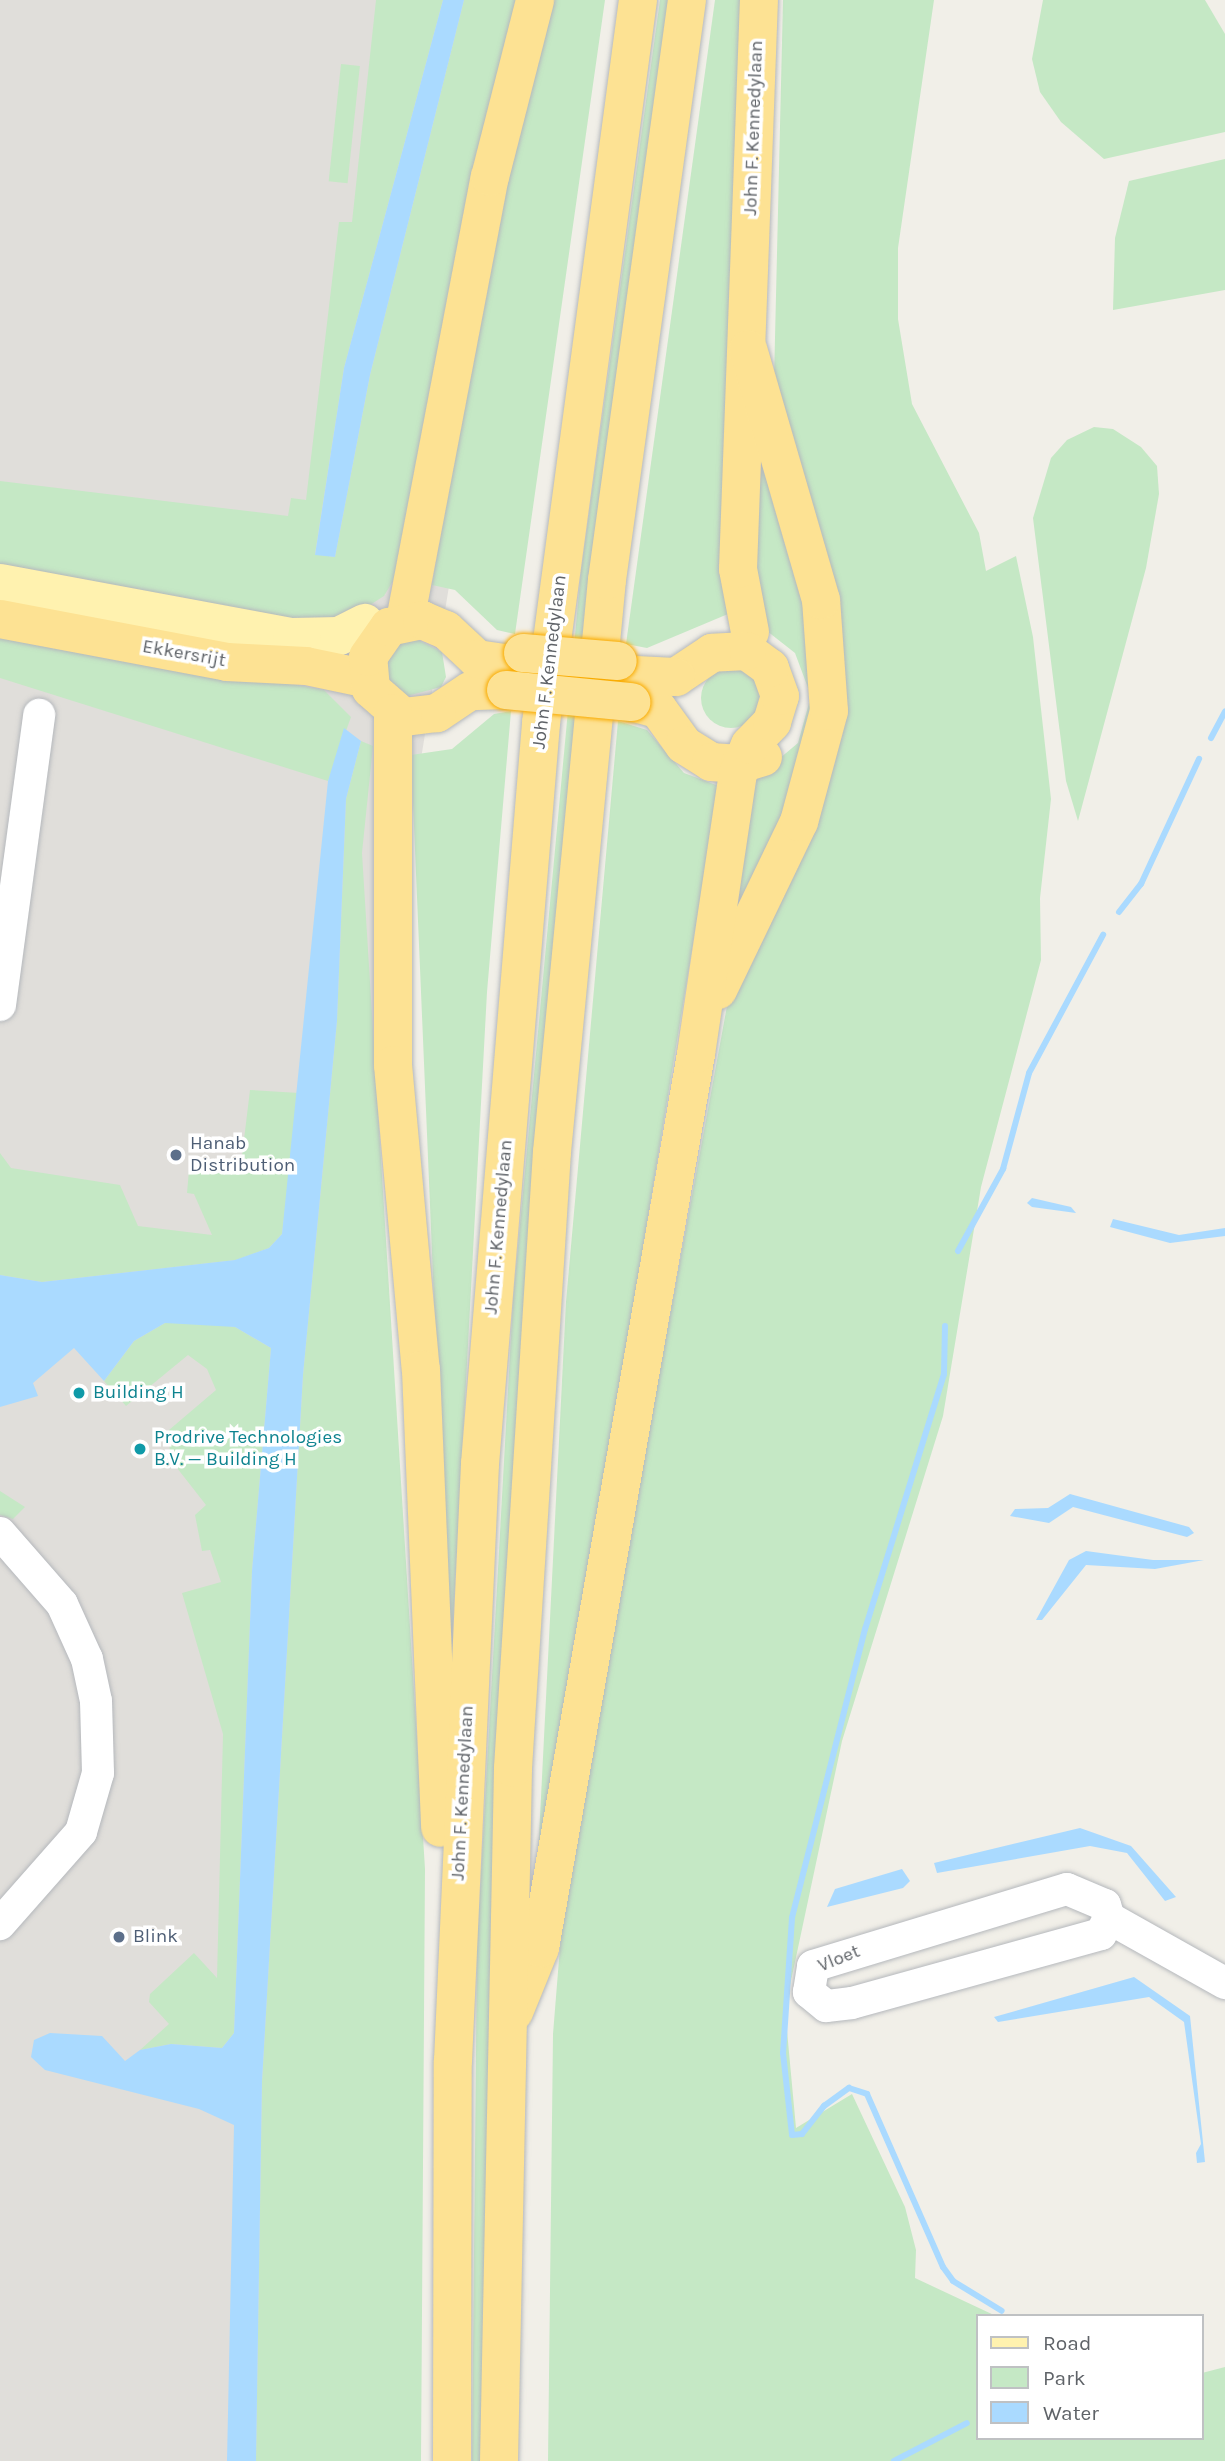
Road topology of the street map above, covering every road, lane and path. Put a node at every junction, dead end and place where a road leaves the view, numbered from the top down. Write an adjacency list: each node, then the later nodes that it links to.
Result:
1 (536, 0): 7 (highway)
2 (638, 0): 25 (highway, John F. Kennedylaan)
3 (687, 0): 24 (highway)
4 (759, 0): 5 (highway, John F. Kennedylaan)
5 (748, 349): 9 (highway, John F. Kennedylaan); 19 (highway)
6 (0, 583): 11 (main road, Ekkersrijt)
7 (407, 611): 10 (highway); 12 (highway)
8 (0, 620): 11 (highway, Ekkersrijt)
9 (750, 632): 13 (highway); 16 (highway)
10 (368, 649): 11 (main road, Ekkersrijt); 11 (highway, Ekkersrijt); 14 (highway)
11 (291, 653): 17 (highway)
12 (508, 669): 13 (highway, bridge); 14 (highway)
13 (633, 680): 16 (highway); 16 (highway)
14 (393, 713): 17 (highway)
15 (39, 715): 18 (street)
16 (740, 764): 19 (highway)
17 (390, 785): 25 (highway)
18 (0, 1005)
19 (696, 1054): 24 (highway)
20 (0, 1533): 22 (street)
21 (1110, 1918): 21 (street, Vloet); 23 (street, Vloet)
22 (0, 1924)
23 (1225, 1983)
24 (504, 2037): 27 (highway)
25 (453, 2061): 26 (highway, John F. Kennedylaan)
26 (452, 2461)
27 (499, 2461)

